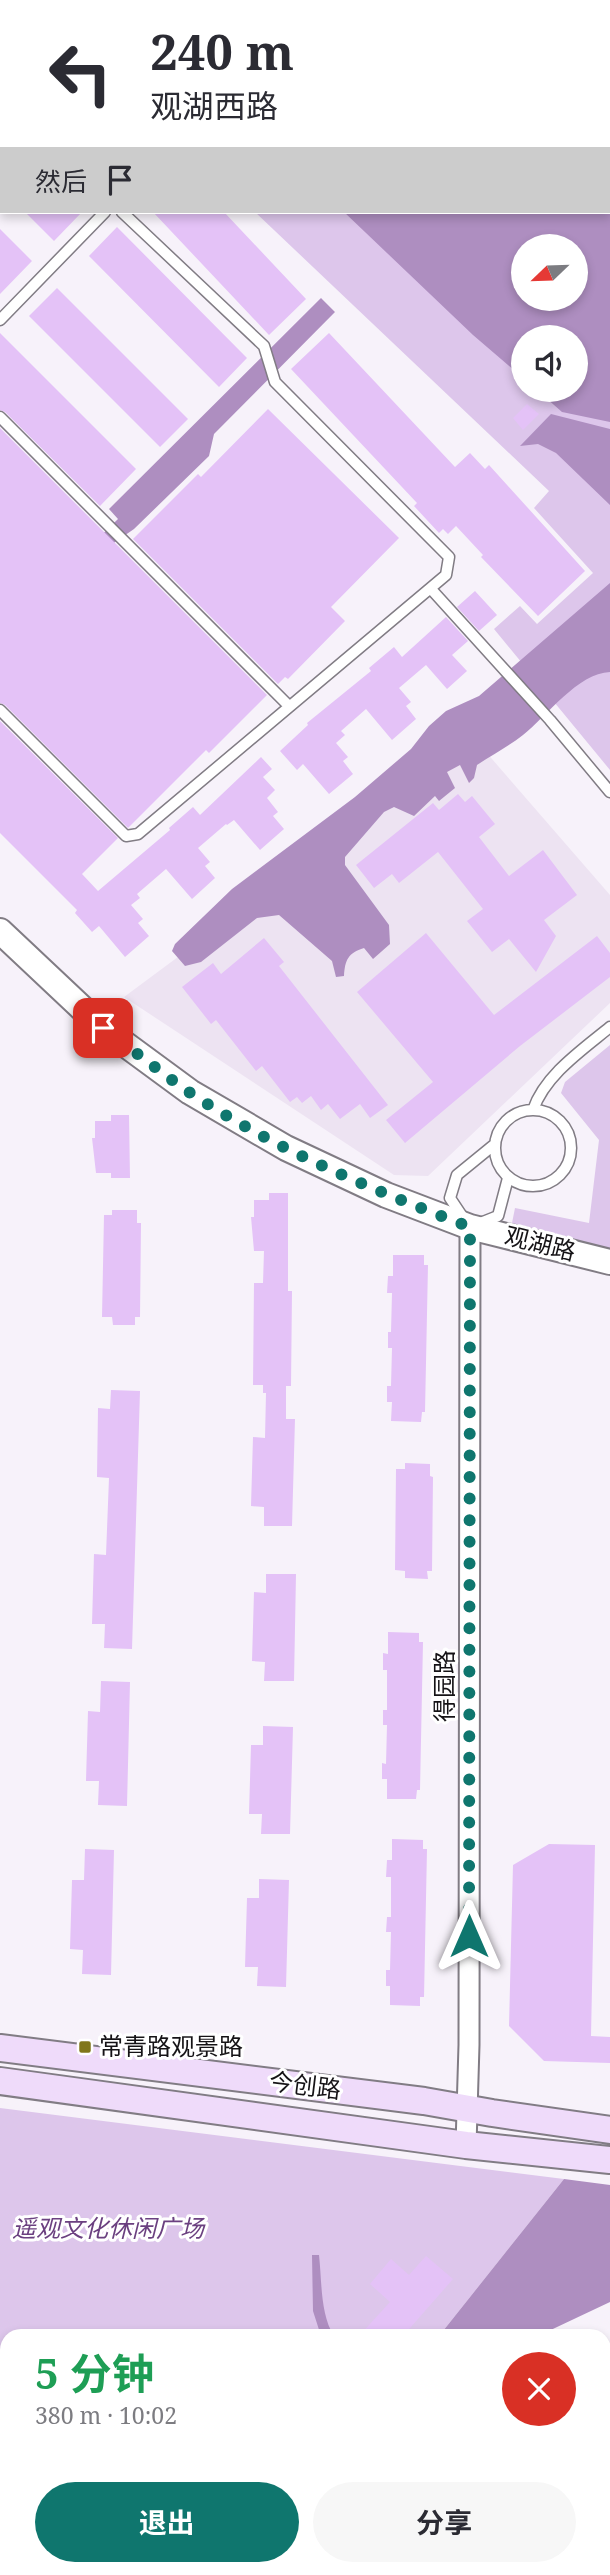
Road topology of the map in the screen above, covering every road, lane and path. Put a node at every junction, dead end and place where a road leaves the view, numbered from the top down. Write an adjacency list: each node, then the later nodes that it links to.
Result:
1 (103, 214): 3 (lane)
2 (124, 214): 5 (lane)
3 (0, 320)
4 (0, 417): 6 (lane)
5 (431, 589): 6 (lane); 8 (lane)
6 (289, 706): 7 (lane)
7 (0, 710)
8 (610, 792)
9 (0, 932): 14 (street, 观湖路)
10 (610, 1027): 11 (lane)
11 (533, 1110): 12 (lane); 13 (lane)
12 (495, 1144): 13 (lane); 14 (lane)
13 (508, 1178): 14 (lane)
14 (470, 1227): 15 (street, 观湖路); 18 (street, 得园路)
15 (610, 1262)
16 (0, 2048): 18 (main road, 今创路)
17 (0, 2081): 20 (main road, 今创路)
18 (468, 2108): 19 (main road, 今创路); 20 (street, 得园路)
19 (610, 2130)
20 (466, 2145): 21 (main road, 今创路)
21 (610, 2160)

